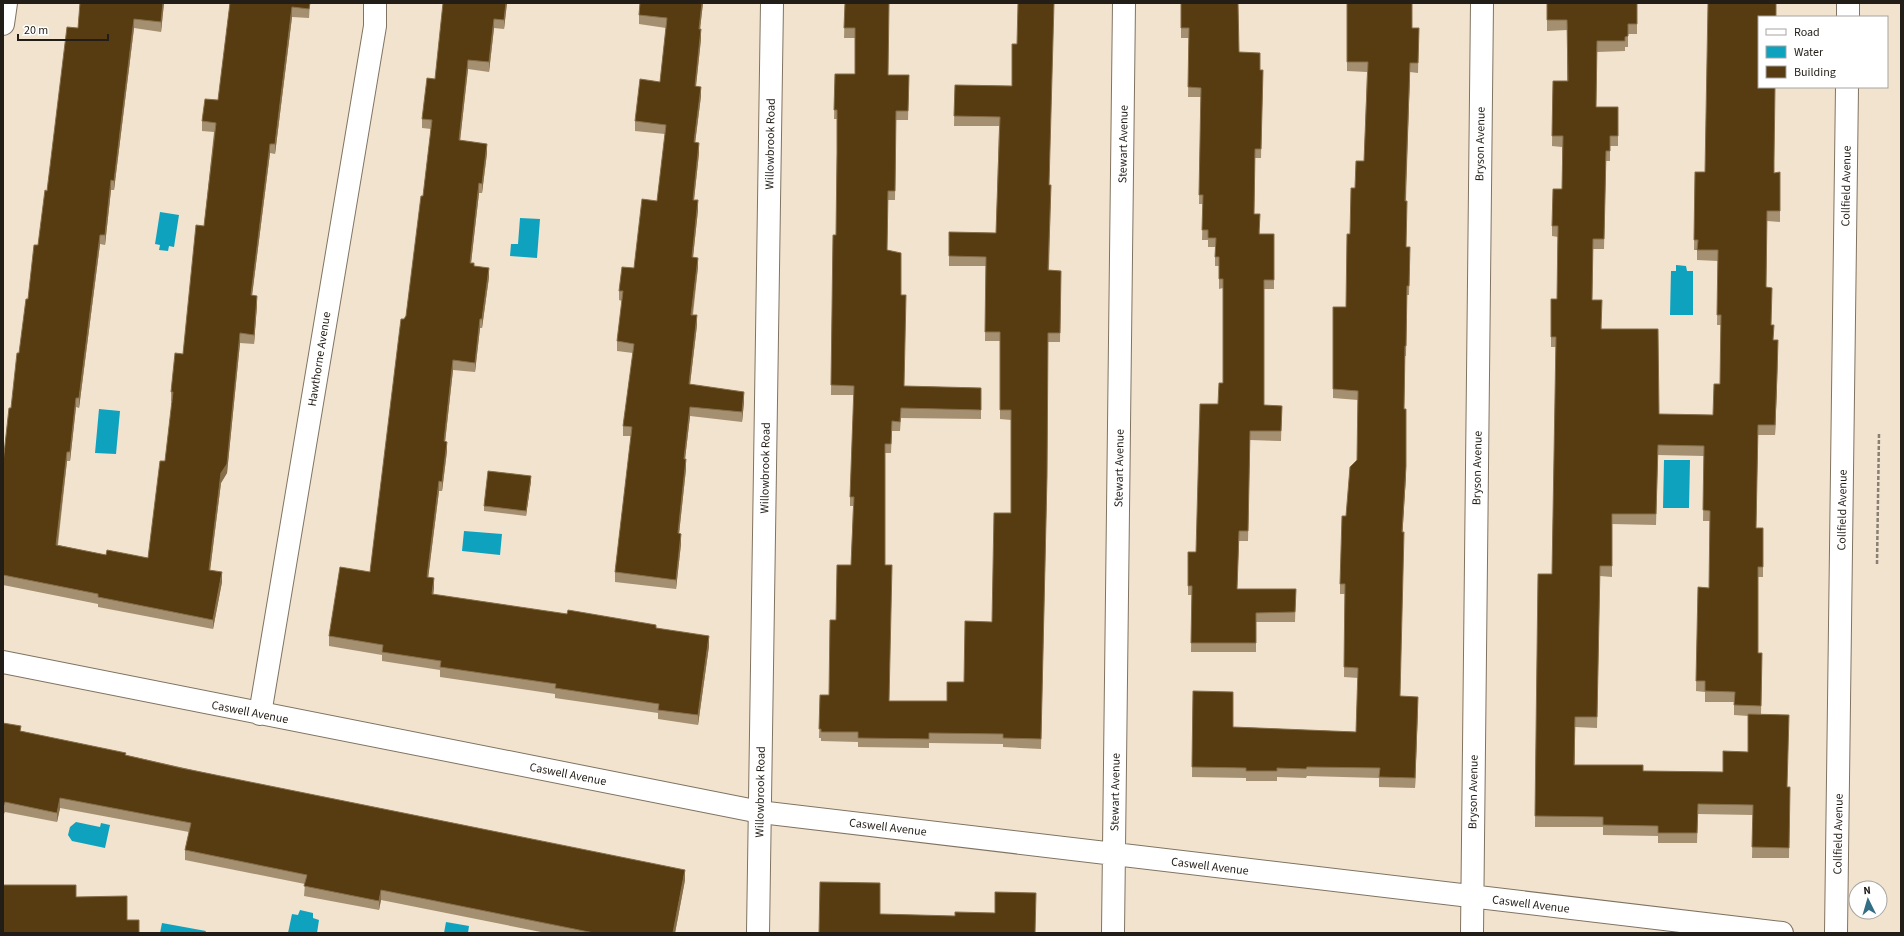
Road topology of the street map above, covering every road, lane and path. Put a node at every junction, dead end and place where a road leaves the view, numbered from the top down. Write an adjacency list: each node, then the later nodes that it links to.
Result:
1 (6, 3): 8 (street)
2 (375, 3): 13 (street, Hawthorne Avenue)
3 (772, 3): 14 (street, Willowbrook Road)
4 (1124, 3): 15 (street, Stewart Avenue)
5 (1482, 3): 16 (street, Bryson Avenue)
6 (1848, 3): 7 (street)
7 (1848, 16)
8 (3, 24)
9 (1847, 88): 21 (street, Collfield Avenue)
10 (1880, 433): 11 (path)
11 (1877, 564)
12 (3, 662): 13 (street, Caswell Avenue)
13 (260, 714): 14 (street, Caswell Avenue)
14 (760, 812): 15 (street, Caswell Avenue); 17 (street, Willowbrook Road)
15 (1114, 854): 16 (street, Caswell Avenue); 18 (street, Stewart Avenue)
16 (1472, 897): 19 (street, Bryson Avenue); 20 (street, Caswell Avenue)
17 (758, 933)
18 (1113, 933)
19 (1472, 933)
20 (1782, 933)
21 (1836, 933)

